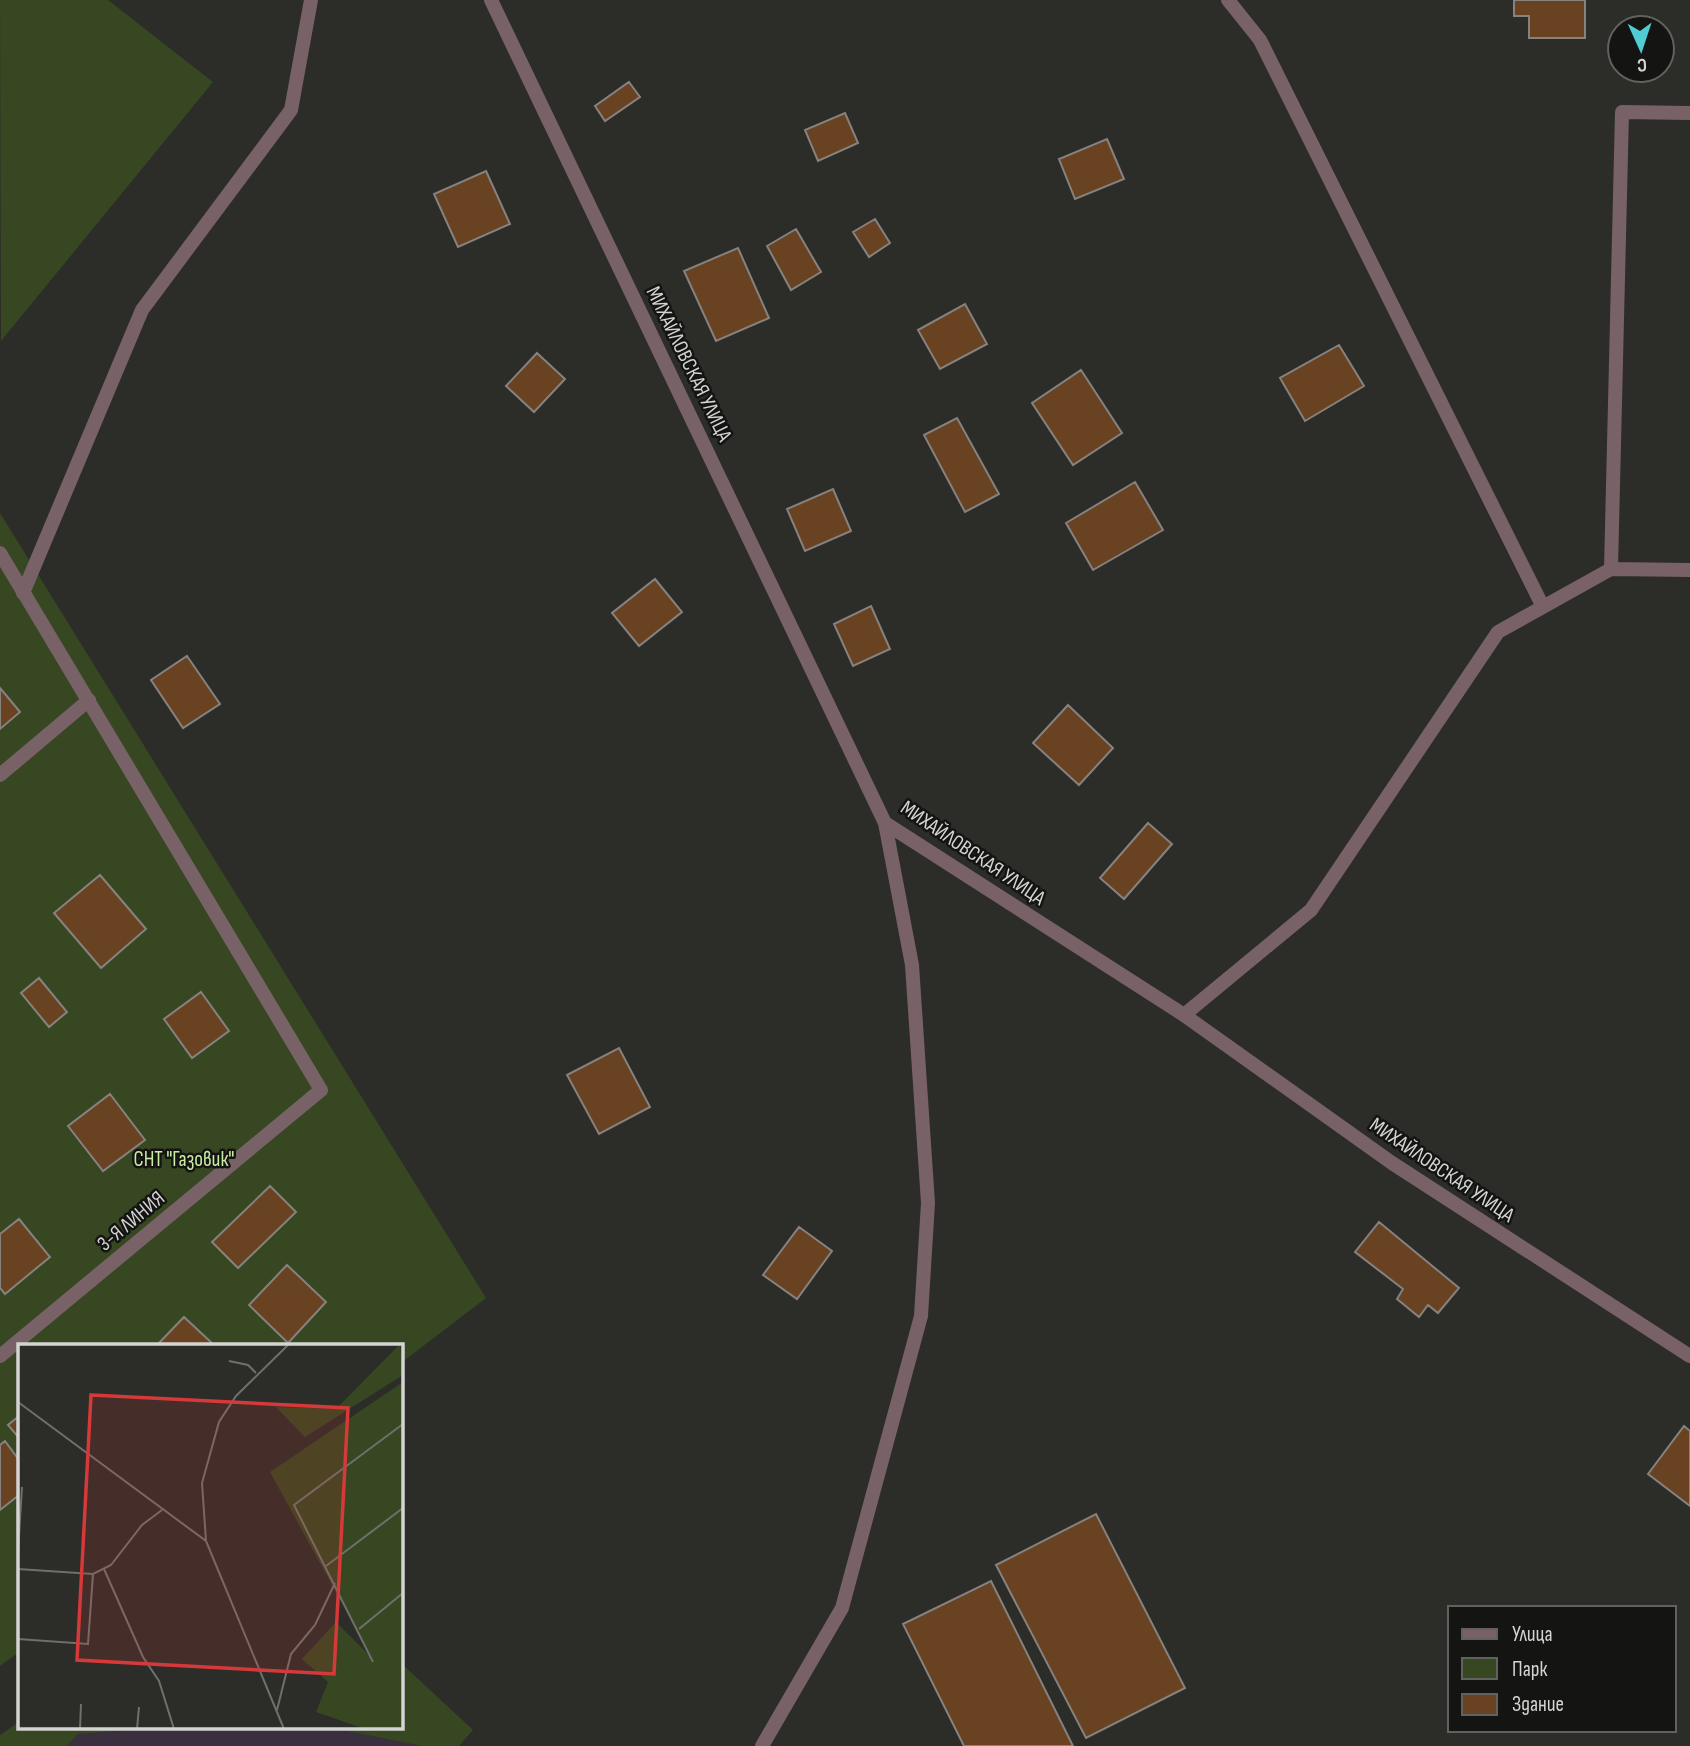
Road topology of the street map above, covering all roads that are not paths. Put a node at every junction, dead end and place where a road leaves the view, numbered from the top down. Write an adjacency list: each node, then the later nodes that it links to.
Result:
1 (311, 0): 8 (street)
2 (491, 0): 12 (street, МИХАЙЛОВСКАЯ УЛИЦА)
3 (1228, 0): 9 (street)
4 (1690, 113): 6 (street)
5 (0, 553): 8 (street)
6 (1611, 569): 7 (street); 9 (street)
7 (1690, 570)
8 (23, 593): 10 (street)
9 (1543, 607): 13 (street)
10 (89, 700): 11 (street); 14 (street, 3-Я ЛИНИЯ)
11 (0, 775)
12 (885, 823): 13 (street, МИХАЙЛОВСКАЯ УЛИЦА); 16 (street)
13 (1184, 1015): 15 (street, МИХАЙЛОВСКАЯ УЛИЦА)
14 (0, 1356)
15 (1690, 1356)
16 (762, 1746)

